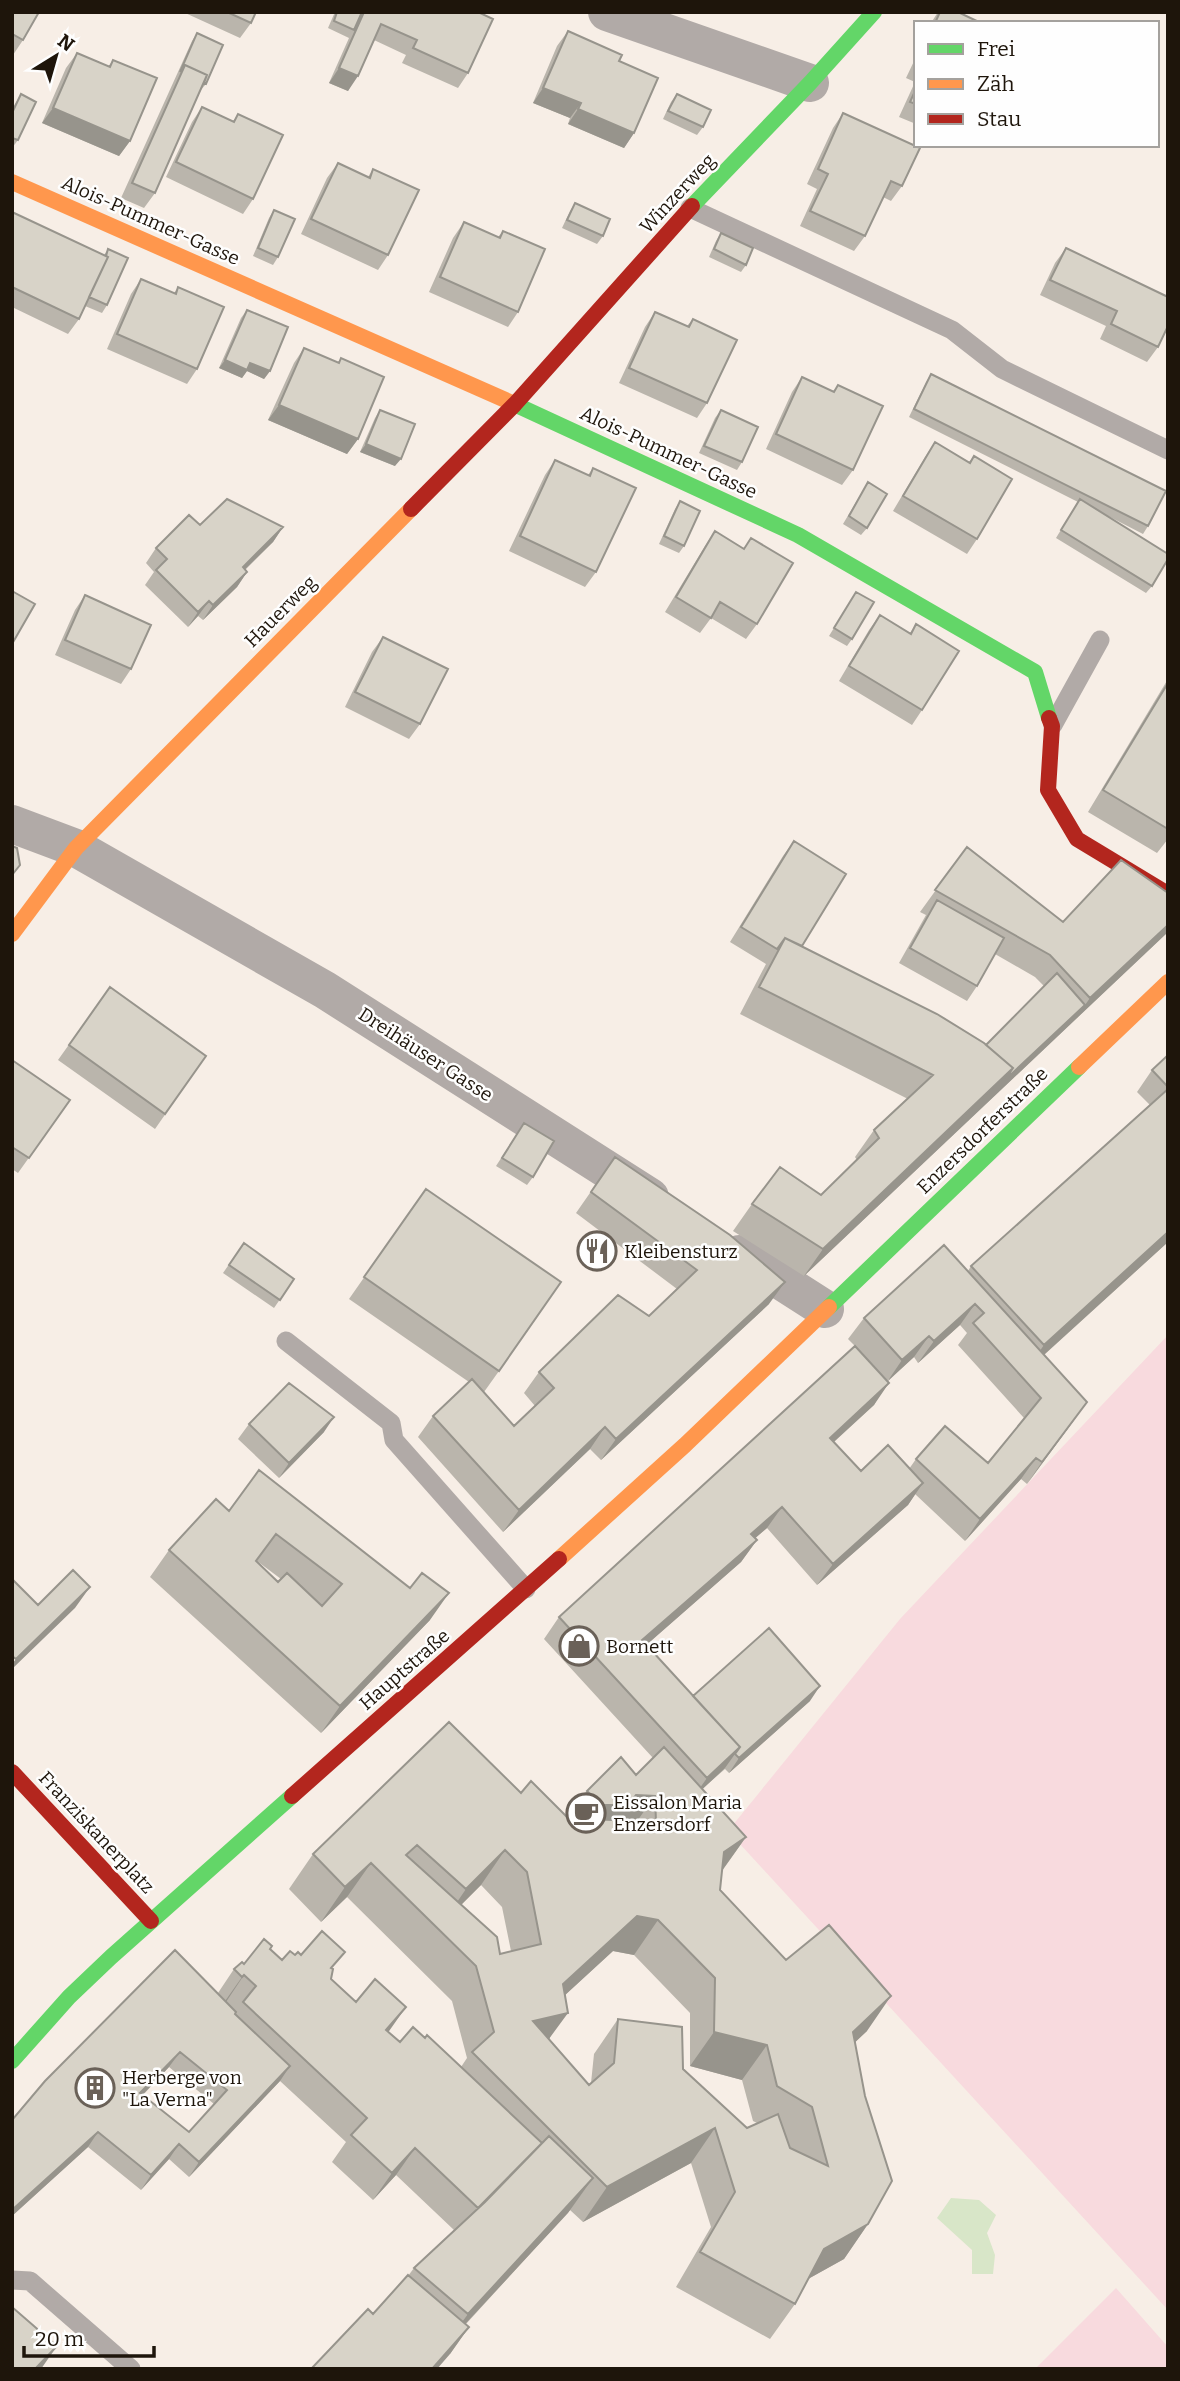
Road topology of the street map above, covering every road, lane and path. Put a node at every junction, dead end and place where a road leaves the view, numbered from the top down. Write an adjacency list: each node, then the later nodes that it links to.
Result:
1 (607, 12): 3 (street)
2 (874, 12): 3 (street, Winzerweg)
3 (810, 83): 5 (street, Winzerweg)
4 (12, 182): 6 (street, Alois-Pummer-Gasse)
5 (690, 208): 6 (street, Winzerweg); 7 (lane)
6 (515, 404): 9 (street, Alois-Pummer-Gasse); 11 (street, Hauerweg)
7 (1168, 450)
8 (1100, 640): 9 (lane)
9 (1052, 726): 12 (street, Alois-Pummer-Gasse)
10 (12, 824): 11 (street, Dreihäuser Gasse)
11 (76, 848): 13 (street, Hauerweg); 15 (street, Dreihäuser Gasse)
12 (1168, 894)
13 (12, 933)
14 (1168, 982): 17 (street, Enzersdorferstraße)
15 (674, 1212)
16 (709, 1235): 17 (street)
17 (825, 1309): 19 (street, Hauptstraße)
18 (286, 1341): 19 (lane)
19 (526, 1589): 21 (street, Hauptstraße)
20 (12, 1772): 21 (street, Franziskanerplatz)
21 (151, 1922): 22 (street, Hauptstraße)
22 (12, 2061)
23 (12, 2280): 24 (lane)
24 (131, 2369)

